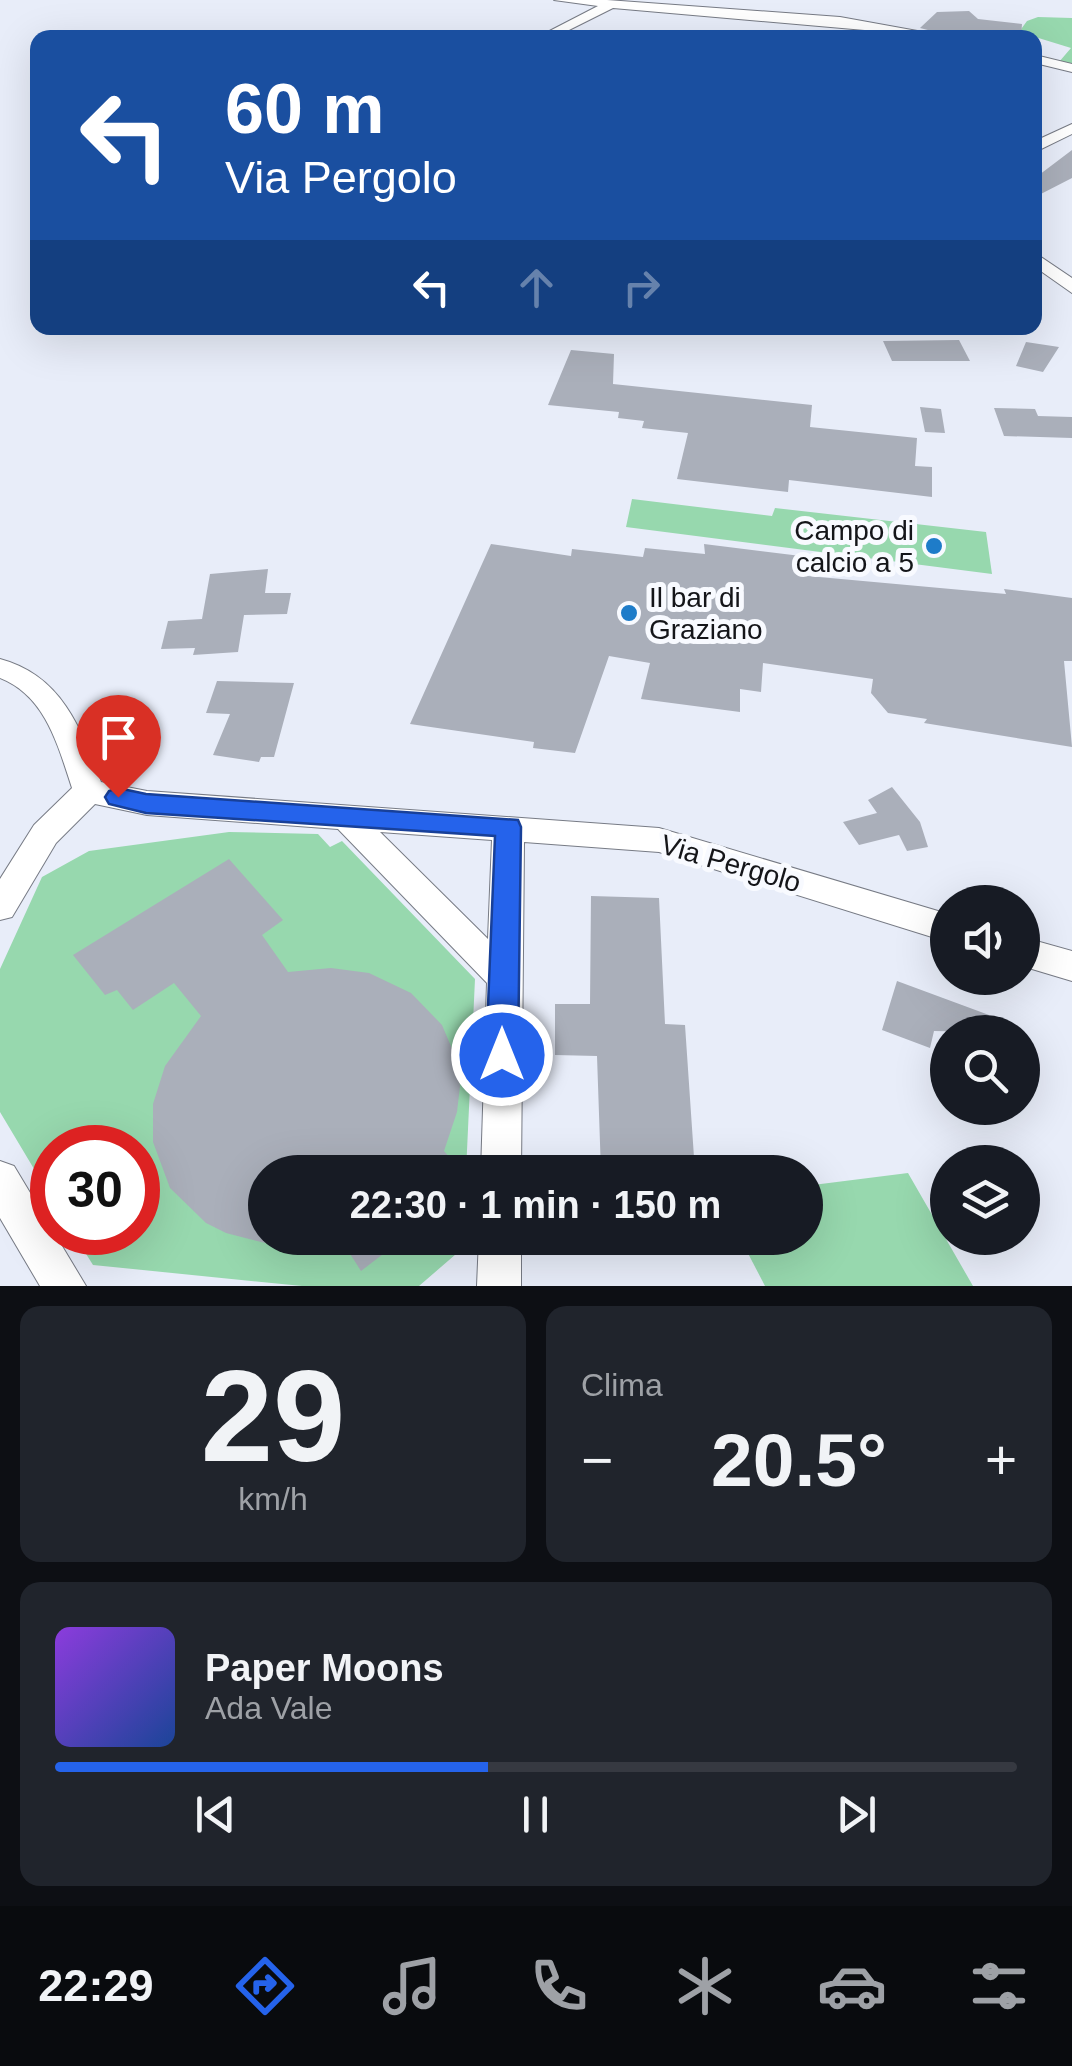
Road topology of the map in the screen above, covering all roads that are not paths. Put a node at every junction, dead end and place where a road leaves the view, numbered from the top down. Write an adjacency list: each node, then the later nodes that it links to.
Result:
1 (560, 0): 2 (street)
2 (608, 2): 3 (street); 4 (street)
3 (557, 30)
4 (898, 30)
5 (1042, 61): 6 (street)
6 (1072, 68)
7 (1072, 128): 8 (street)
8 (1042, 144)
9 (1042, 263): 10 (street)
10 (1072, 286)
11 (0, 668): 12 (street)
12 (89, 792): 13 (street, Via Pergolo); 15 (street)
13 (344, 816): 14 (street, Via Pergolo); 19 (street)
14 (508, 827): 16 (street, Via Pergolo); 19 (street)
15 (0, 907)
16 (930, 923)
17 (1040, 956): 18 (street)
18 (1072, 966)
19 (503, 976): 20 (street)
20 (500, 1155)
21 (0, 1180): 23 (street)
22 (500, 1255): 24 (street)
23 (64, 1286)
24 (499, 1286)

